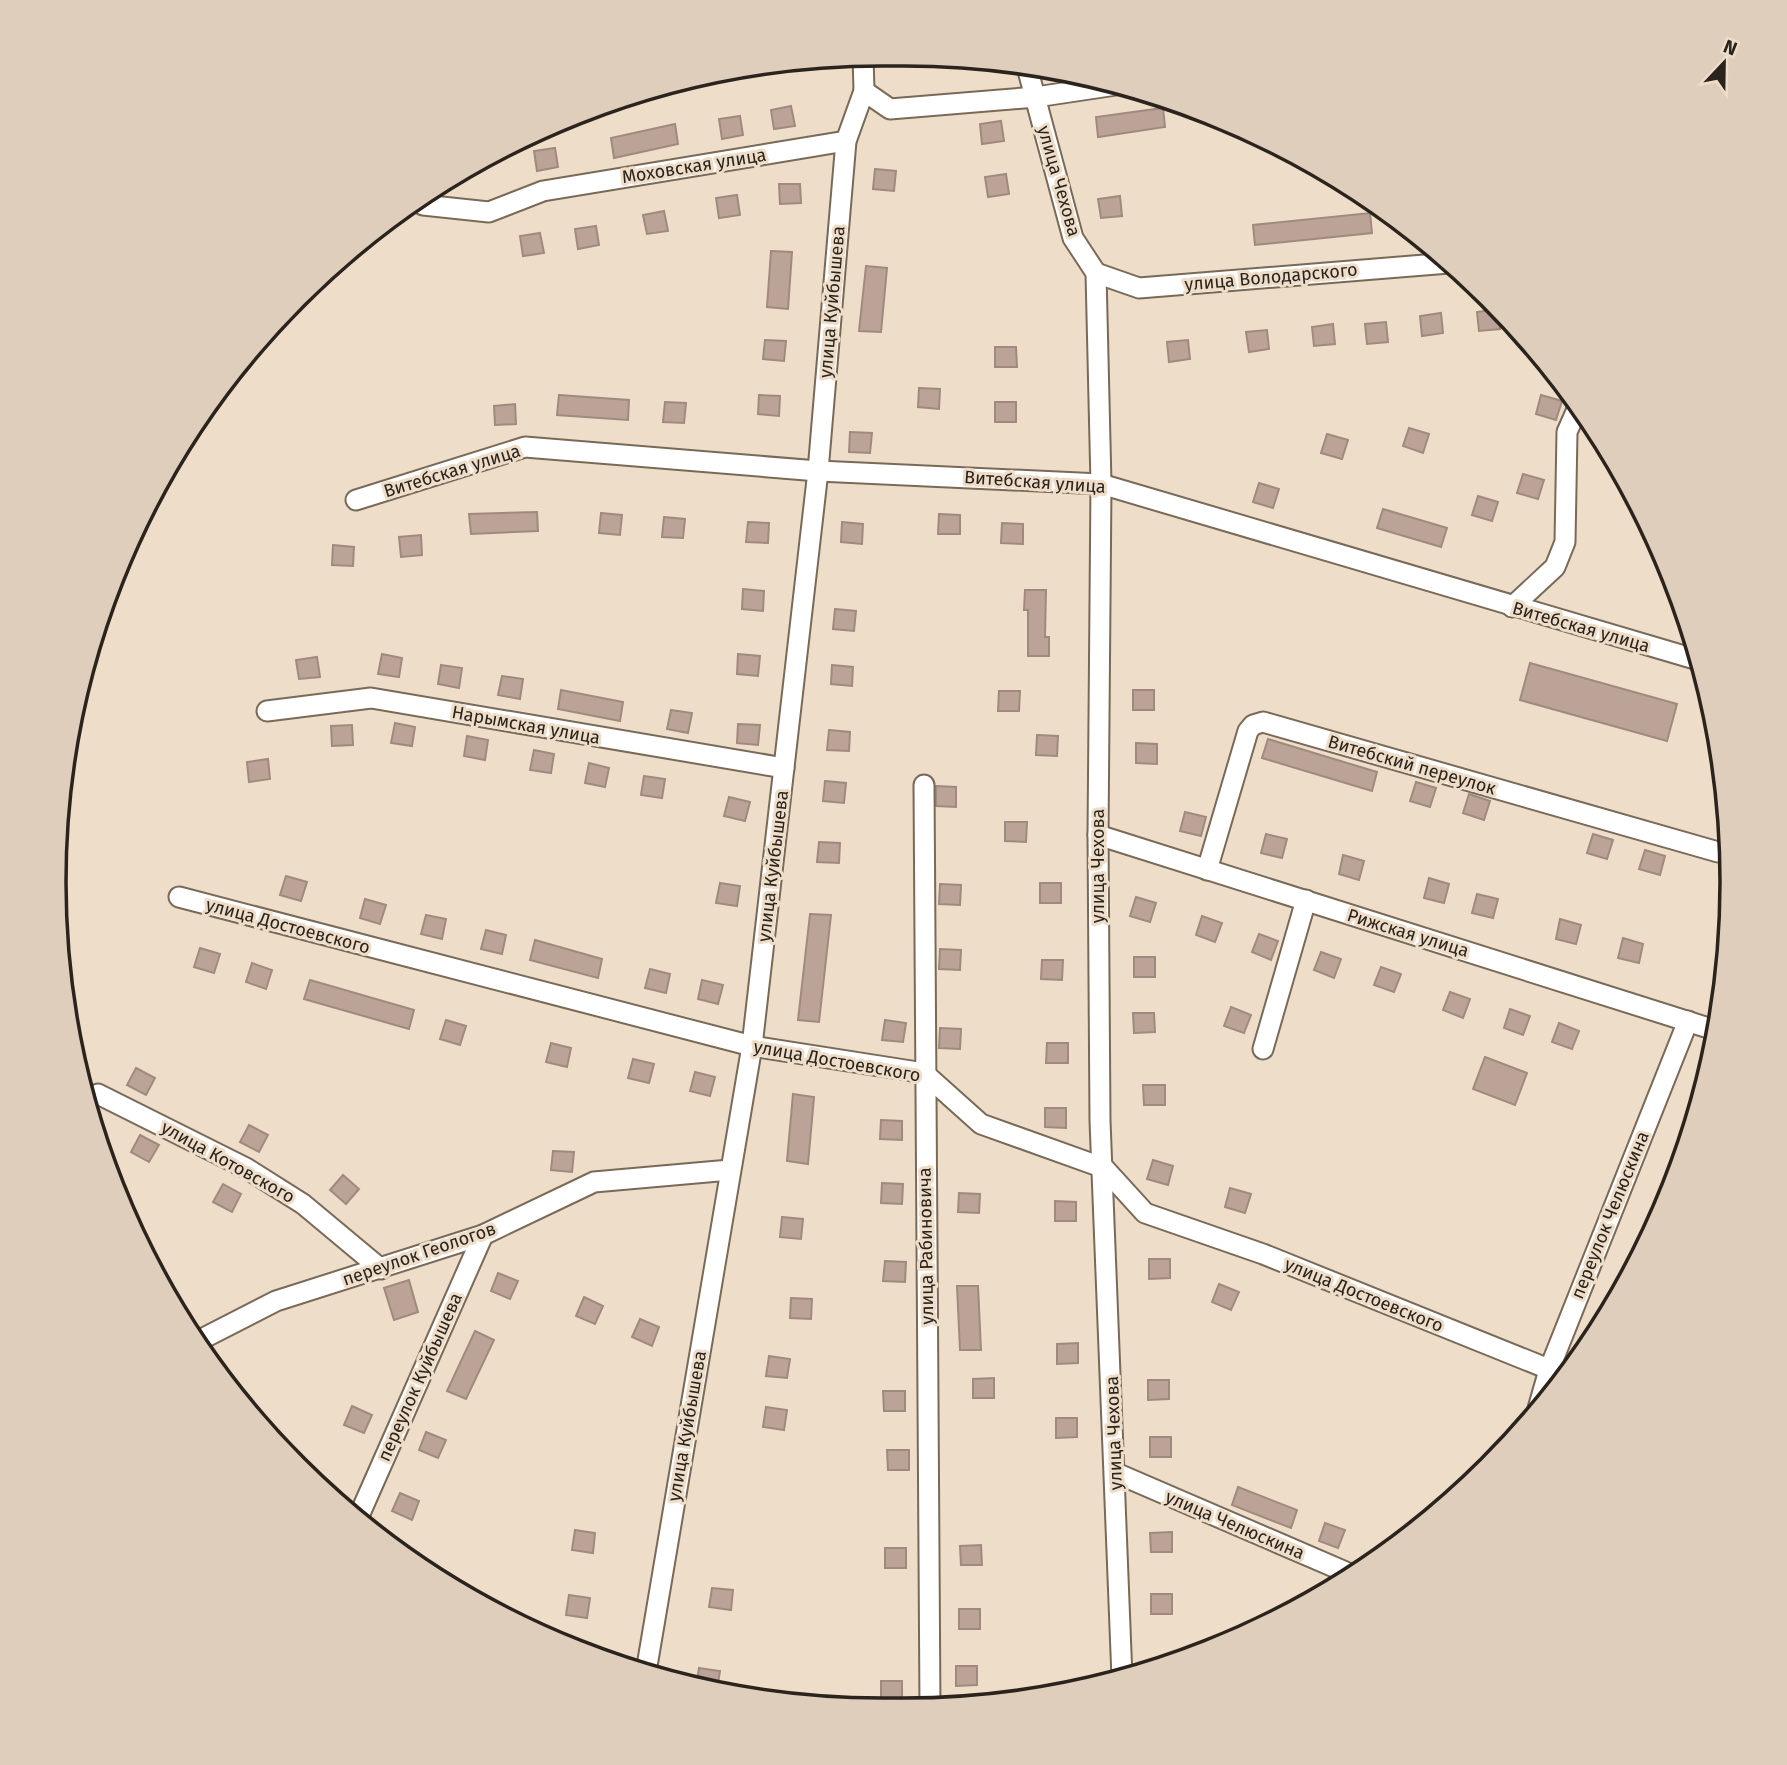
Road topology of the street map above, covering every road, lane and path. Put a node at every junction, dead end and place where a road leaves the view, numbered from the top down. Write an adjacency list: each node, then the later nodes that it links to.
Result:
1 (863, 67): 4 (street, улица Куйбышева)
2 (1030, 76): 5 (street, улица Чехова)
3 (1092, 89): 5 (street)
4 (864, 92): 5 (street); 6 (street, улица Куйбышева)
5 (1037, 97): 9 (street, улица Чехова)
6 (846, 141): 7 (street, Моховская улица); 11 (street, улица Куйбышева)
7 (427, 205)
8 (1437, 264): 9 (street, улица Володарского)
9 (1096, 273): 12 (street, улица Чехова)
10 (1574, 416): 14 (street)
11 (818, 471): 12 (street, Витебская улица); 13 (street, Витебская улица); 17 (street, улица Куйбышева)
12 (1101, 484): 14 (street, Витебская улица); 19 (street, улица Чехова)
13 (356, 500)
14 (1512, 607): 15 (street, Витебская улица)
15 (1689, 657)
16 (267, 711): 17 (street, Нарымская улица)
17 (784, 768): 26 (street, улица Куйбышева)
18 (924, 785): 28 (street, улица Рабиновича)
19 (1098, 835): 21 (street, Рижская улица); 30 (street, улица Чехова)
20 (1718, 852): 21 (street, Витебский переулок)
21 (1208, 870): 23 (street, Рижская улица)
22 (179, 897): 26 (street, улица Достоевского)
23 (1306, 900): 24 (street, Рижская улица); 27 (street)
24 (1688, 1021): 25 (street, Рижская улица); 35 (street, переулок Челюскина)
25 (1707, 1027)
26 (752, 1046): 28 (street, улица Достоевского); 31 (street, улица Куйбышева)
27 (1263, 1049)
28 (924, 1073): 30 (street, улица Достоевского); 42 (street, улица Рабиновича)
29 (98, 1094): 33 (street, улица Котовского)
30 (1104, 1168): 36 (street, улица Достоевского); 37 (street, улица Чехова)
31 (730, 1170): 32 (street, переулок Геологов); 40 (street, улица Куйбышева)
32 (483, 1235): 33 (street, переулок Геологов); 38 (street, переулок Куйбышева)
33 (382, 1269): 34 (street, переулок Геологов)
34 (205, 1337)
35 (1558, 1371)
36 (1557, 1373)
37 (1115, 1473): 39 (street, улица Челюскина); 41 (street, улица Чехова)
38 (361, 1510)
39 (1342, 1571)
40 (647, 1664)
41 (1122, 1669)
42 (930, 1698)

